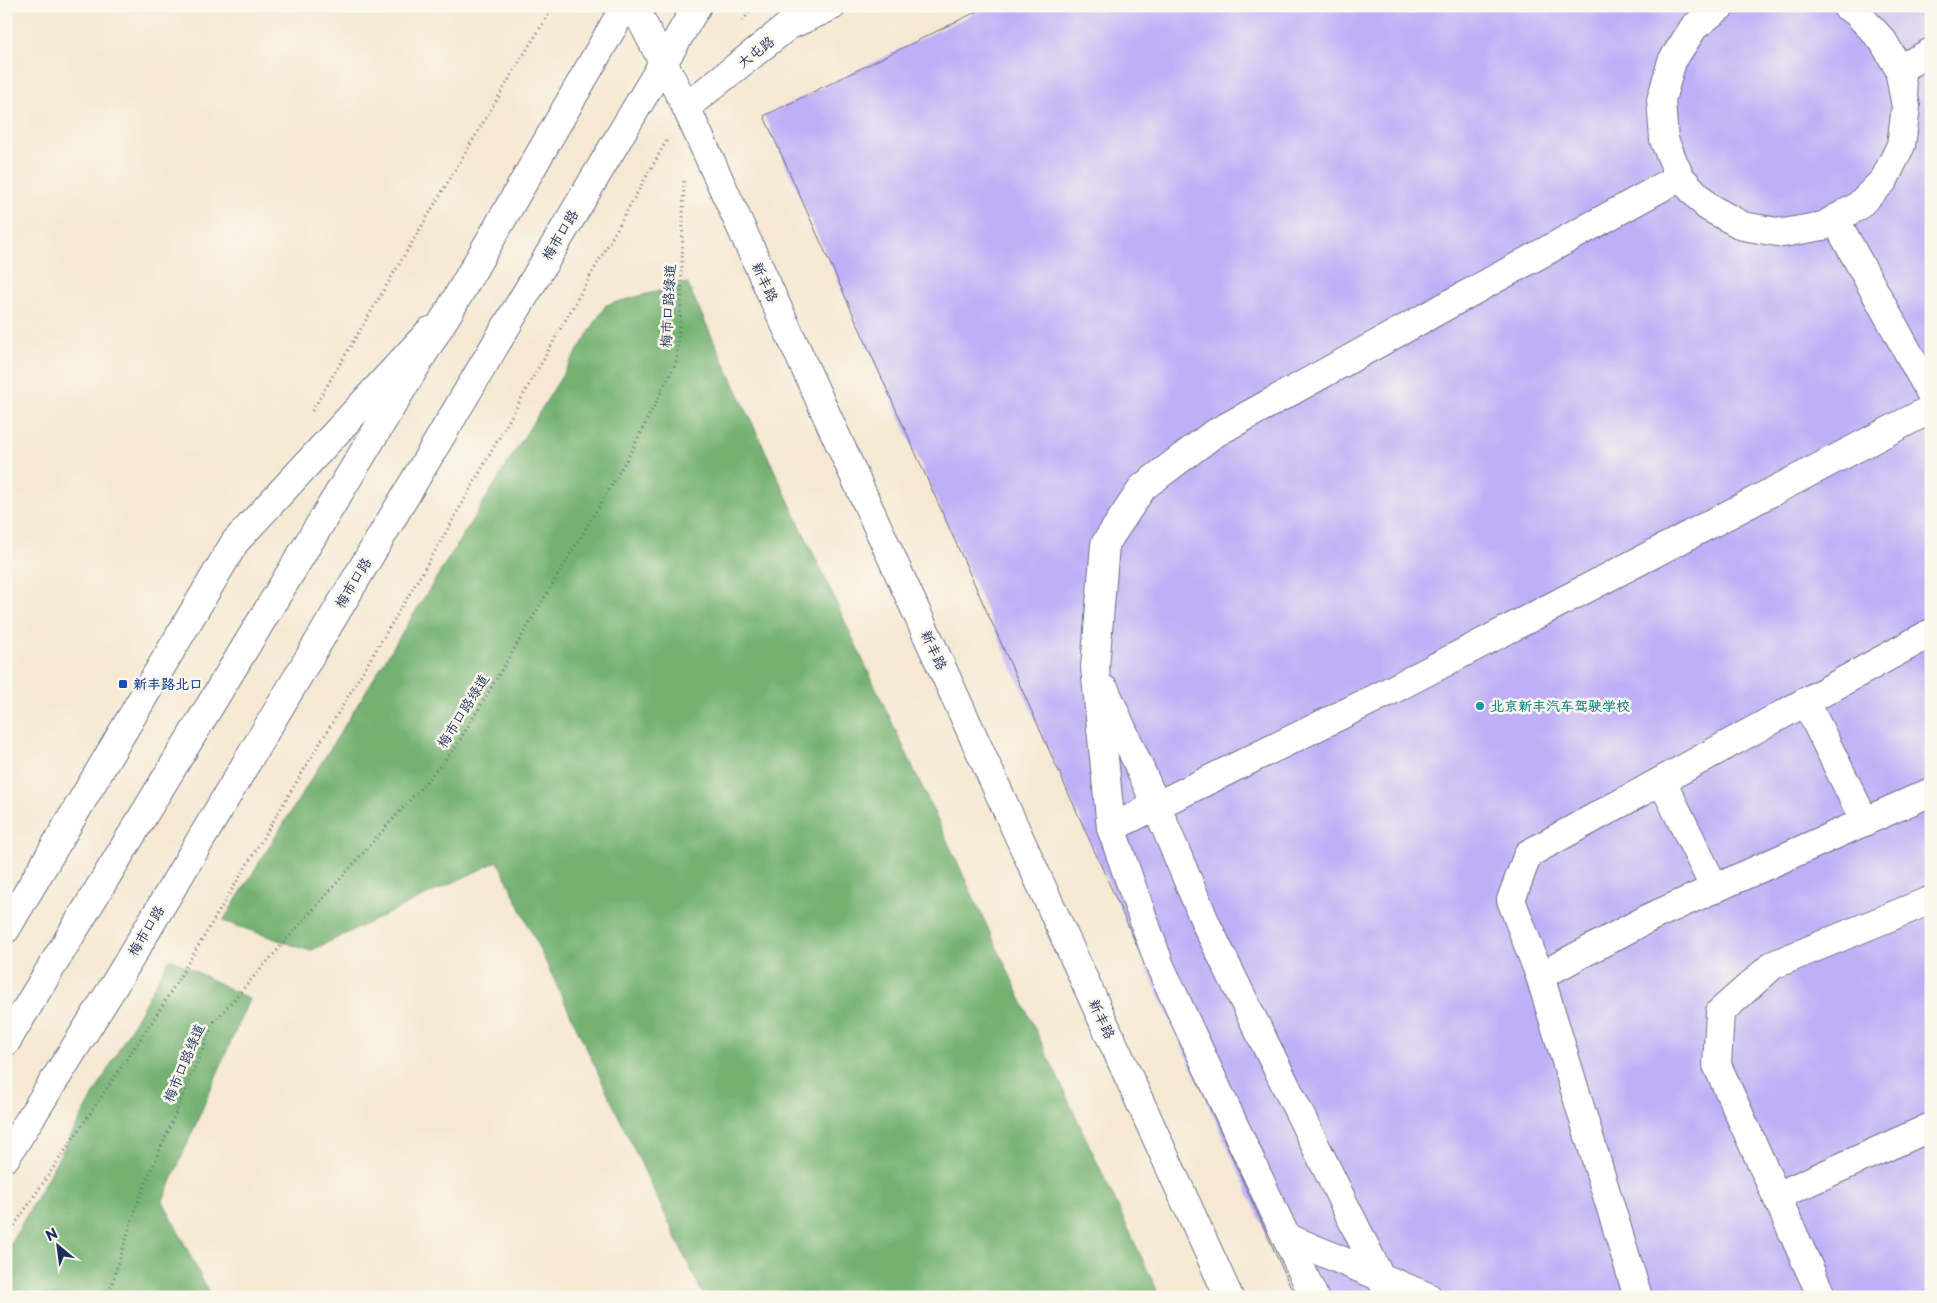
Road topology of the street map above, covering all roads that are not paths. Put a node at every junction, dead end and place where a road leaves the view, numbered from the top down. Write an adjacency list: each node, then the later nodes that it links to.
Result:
1 (625, 6): 13 (main road)
2 (634, 6): 8 (main road, 新丰路)
3 (697, 6): 8 (main road, 梅市口路)
4 (832, 6): 10 (main road, 大屯路)
5 (1721, 6): 11 (main road)
6 (1846, 6): 9 (main road)
7 (1931, 52): 9 (main road)
8 (663, 63): 10 (main road, 新丰路); 30 (main road, 梅市口路)
9 (1899, 70): 12 (main road)
10 (686, 107): 34 (main road, 新丰路)
11 (1680, 177): 12 (main road); 17 (main road)
12 (1835, 219): 14 (main road)
13 (451, 308): 26 (main road); 28 (main road)
14 (1931, 394)
15 (1931, 409): 21 (main road)
16 (1931, 633): 18 (main road)
17 (1095, 668): 21 (main road); 23 (main road)
18 (1806, 702): 19 (main road); 22 (main road)
19 (1662, 781): 24 (main road); 27 (main road)
20 (1931, 792): 22 (main road)
21 (1156, 805): 23 (main road); 33 (main road)
22 (1866, 822): 24 (main road)
23 (1111, 828): 32 (main road)
24 (1715, 889): 27 (main road)
25 (1927, 910): 31 (main road)
26 (6, 929)
27 (1540, 976): 37 (main road)
28 (6, 1042)
29 (1931, 1127): 31 (main road)
30 (6, 1158)
31 (1777, 1196): 38 (main road)
32 (1286, 1237): 33 (main road); 35 (main road)
33 (1385, 1287): 36 (main road)
34 (1229, 1297)
35 (1314, 1297)
36 (1428, 1297)
37 (1638, 1297)
38 (1822, 1297)

